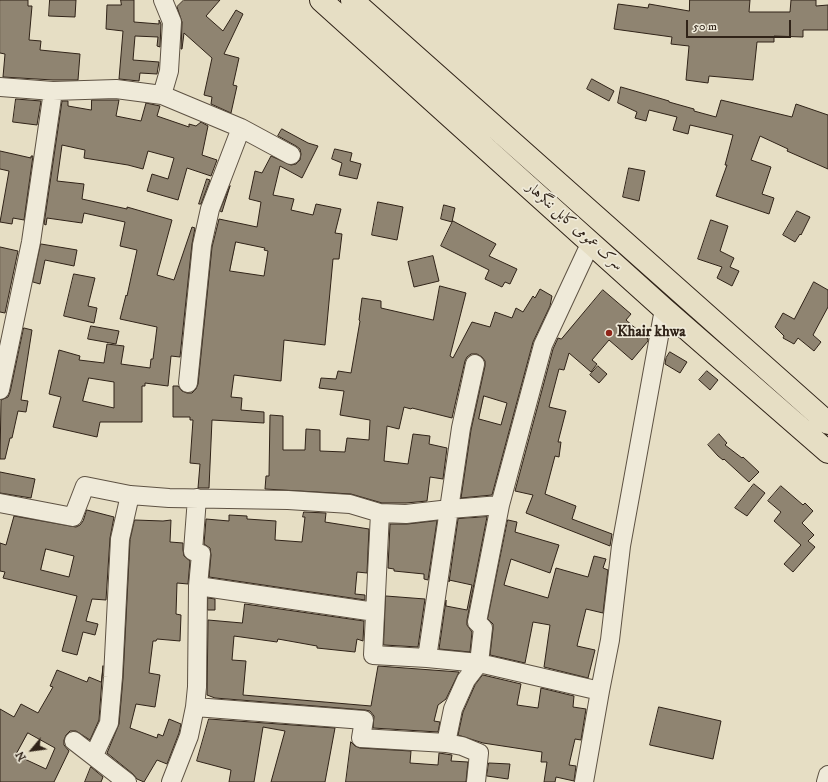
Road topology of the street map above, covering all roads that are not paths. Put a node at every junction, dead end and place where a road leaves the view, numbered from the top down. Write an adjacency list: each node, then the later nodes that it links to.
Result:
1 (164, 0): 6 (street)
2 (321, 0): 9 (highway, سرک عمومی کابل ننگرهار)
3 (352, 0): 14 (highway, سرک عمومی کابل ننگرهار)
4 (0, 87): 5 (street)
5 (53, 91): 6 (street); 13 (street)
6 (162, 95): 7 (street)
7 (241, 128): 8 (street); 12 (street)
8 (291, 155)
9 (591, 242): 10 (highway, سرک عمومی کابل ننگرهار); 19 (street)
10 (664, 308): 15 (highway, سرک عمومی کابل ننگرهار); 26 (street)
11 (475, 364): 20 (street)
12 (188, 383)
13 (0, 390)
14 (828, 423)
15 (828, 452)
16 (130, 495): 17 (street); 18 (street); 30 (street)
17 (197, 498): 21 (street); 22 (street)
18 (0, 503)
19 (500, 505): 20 (street); 25 (street)
20 (450, 509): 21 (street); 24 (street)
21 (380, 513): 23 (street)
22 (198, 586): 23 (street); 27 (street)
23 (375, 612): 24 (street)
24 (426, 658): 25 (street)
25 (479, 663): 26 (street); 29 (street)
26 (600, 690): 35 (street)
27 (195, 707): 29 (street); 33 (street)
28 (74, 741): 30 (street)
29 (446, 743): 34 (street)
30 (94, 755): 32 (street)
31 (828, 775): 36 (street)
32 (127, 782)
33 (171, 782)
34 (476, 782)
35 (584, 782)
36 (826, 782)

